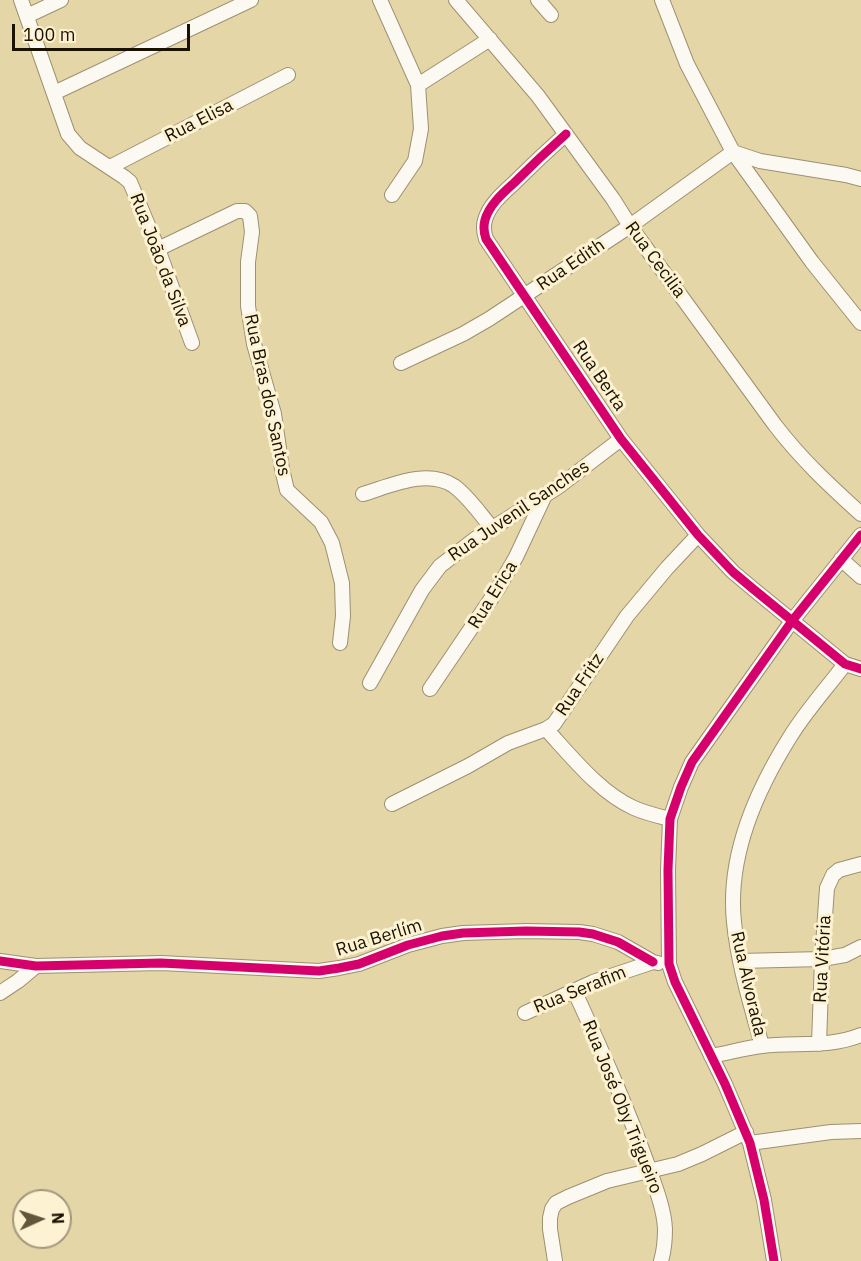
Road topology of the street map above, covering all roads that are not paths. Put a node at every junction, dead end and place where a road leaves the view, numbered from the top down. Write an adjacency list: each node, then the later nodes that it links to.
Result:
1 (21, 0): 9 (street, Rua João da Silva)
2 (61, 0): 9 (street)
3 (251, 0): 13 (street)
4 (380, 0): 12 (street)
5 (456, 0): 10 (street, Rua Cecilia)
6 (538, 0): 8 (street)
7 (662, 0): 15 (street)
8 (551, 15)
9 (27, 16): 13 (street, Rua João da Silva)
10 (489, 39): 12 (street); 14 (street, Rua Cecilia)
11 (288, 75): 16 (street, Rua Elisa)
12 (418, 85): 18 (street)
13 (54, 93): 16 (street, Rua João da Silva)
14 (566, 134): 19 (street, Rua Cecilia); 21 (street, Rua Berta)
15 (733, 152): 17 (street); 19 (street, Rua Edith); 22 (street)
16 (110, 167): 20 (street, Rua João da Silva)
17 (861, 179)
18 (392, 195)
19 (630, 226): 21 (street, Rua Edith); 28 (street, Rua Cecilia)
20 (158, 249): 23 (street, Rua João da Silva); 35 (street, Rua Bras dos Santos)
21 (525, 296): 24 (street, Rua Edith); 25 (street, Rua Berta)
22 (861, 323)
23 (192, 343)
24 (401, 363)
25 (621, 439): 27 (street, Rua Juvenil Sanches); 30 (street, Rua Berta)
26 (363, 494): 29 (street)
27 (545, 495): 29 (street, Rua Juvenil Sanches); 39 (street, Rua Erica)
28 (861, 514)
29 (492, 528): 38 (street, Rua Juvenil Sanches)
30 (698, 535): 34 (street, Rua Berta); 40 (street, Rua Fritz)
31 (861, 535): 32 (street)
32 (841, 559): 33 (street); 34 (street)
33 (861, 577)
34 (792, 621): 36 (street, Rua Berta); 42 (street)
35 (340, 643)
36 (845, 664): 37 (street); 47 (street, Rua Alvorada)
37 (861, 669)
38 (370, 683)
39 (430, 689)
40 (546, 729): 41 (street, Rua Fritz); 42 (street)
41 (392, 804)
42 (670, 819): 49 (street)
43 (861, 864): 45 (street, Rua Vitória)
44 (861, 947): 45 (street)
45 (822, 959): 47 (street); 55 (street, Rua Vitória)
46 (0, 961): 50 (street, Rua Berlím)
47 (740, 961): 56 (street, Rua Alvorada)
48 (653, 962): 49 (street, Rua Serafim); 50 (street, Rua Berlím); 51 (street, Rua Serafim)
49 (669, 964): 57 (street)
50 (36, 966): 52 (street)
51 (574, 990): 53 (street, Rua Serafim); 60 (street, Rua José Oby Trigueiro)
52 (0, 993)
53 (525, 1013)
54 (861, 1035): 55 (street)
55 (819, 1044): 56 (street)
56 (762, 1046): 57 (street)
57 (711, 1056): 59 (street)
58 (861, 1131): 59 (street)
59 (748, 1137): 60 (street); 63 (street)
60 (649, 1171): 61 (street); 62 (street, Rua José Oby Trigueiro)
61 (555, 1261)
62 (661, 1261)
63 (774, 1261)

